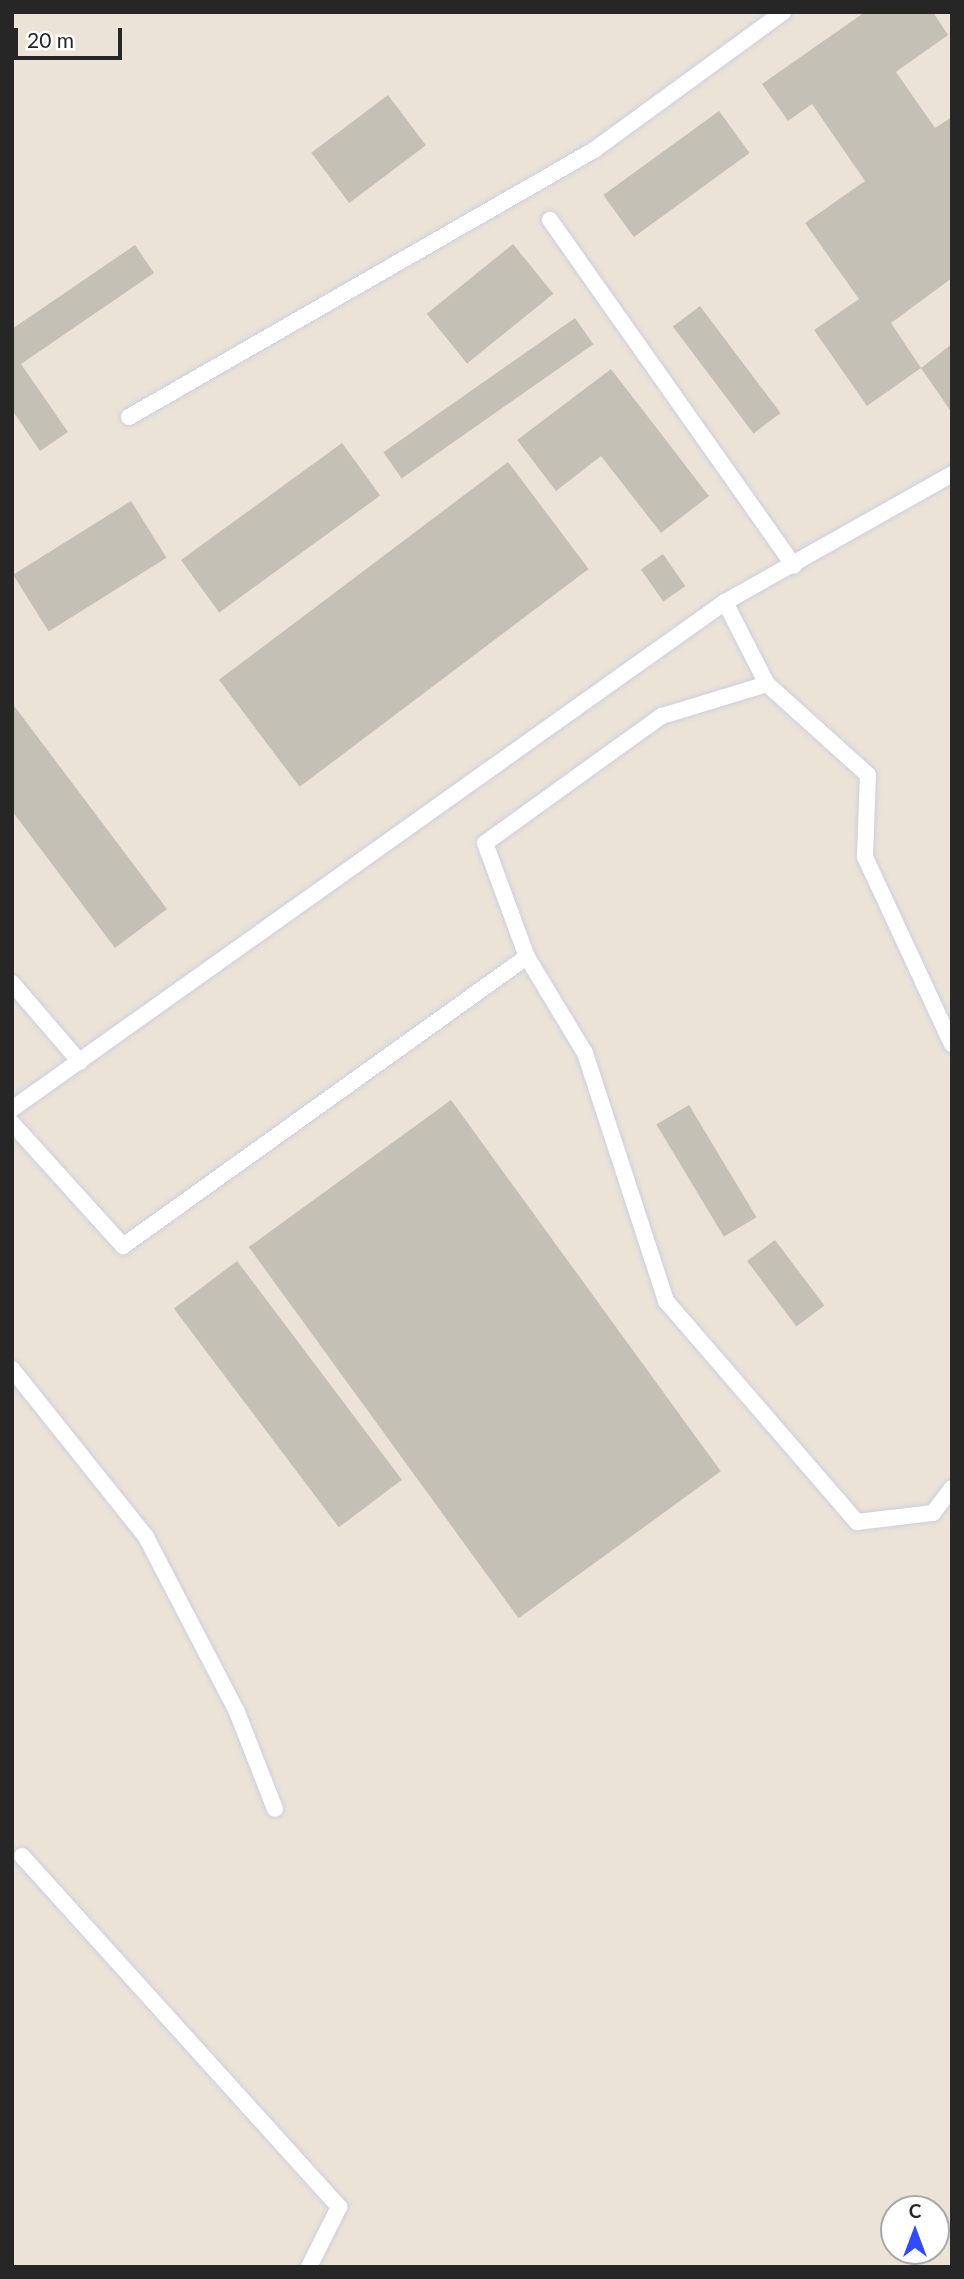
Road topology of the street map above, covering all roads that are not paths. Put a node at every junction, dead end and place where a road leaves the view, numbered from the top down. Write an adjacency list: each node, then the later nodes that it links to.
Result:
1 (783, 12): 3 (lane)
2 (550, 219): 5 (lane)
3 (129, 417)
4 (952, 474): 5 (lane)
5 (794, 566): 6 (lane)
6 (725, 602): 7 (lane); 11 (lane)
7 (767, 684): 8 (lane); 10 (lane)
8 (527, 957): 13 (lane); 15 (lane)
9 (12, 983): 11 (lane)
10 (952, 1044)
11 (80, 1062): 12 (lane)
12 (12, 1109)
13 (12, 1123)
14 (12, 1369): 16 (lane)
15 (952, 1488)
16 (275, 1809)
17 (22, 1856): 18 (lane)
18 (309, 2267)

